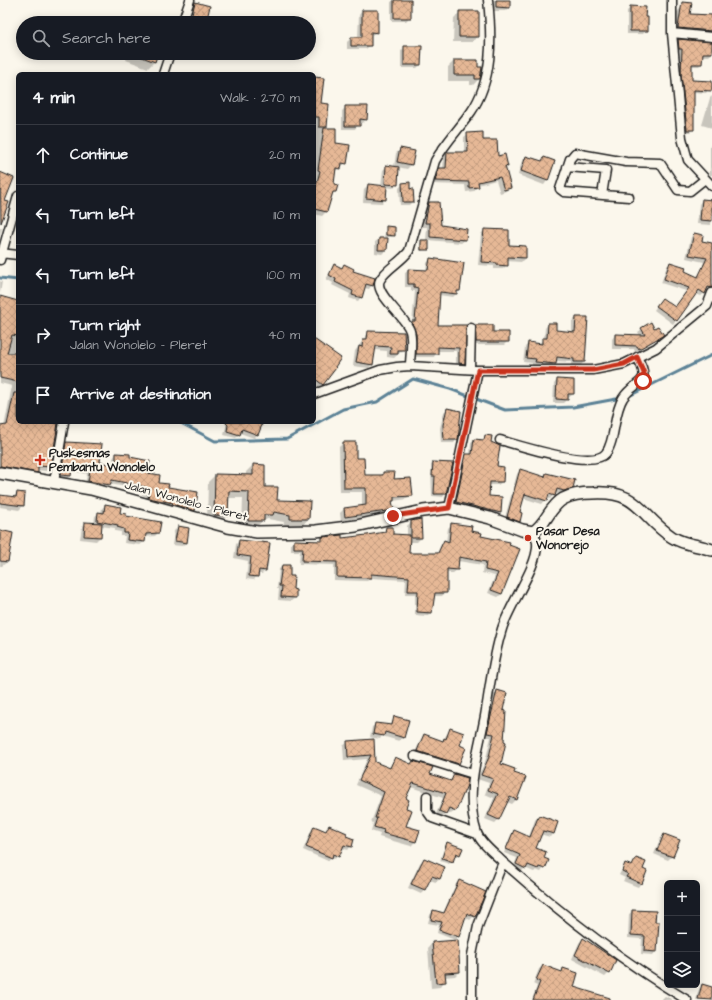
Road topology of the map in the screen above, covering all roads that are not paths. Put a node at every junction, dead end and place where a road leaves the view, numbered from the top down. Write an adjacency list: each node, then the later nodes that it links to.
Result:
1 (190, 0): 4 (street)
2 (488, 0): 21 (street)
3 (672, 0): 5 (street)
4 (184, 16)
5 (672, 33): 6 (street); 10 (street)
6 (712, 37)
7 (168, 60): 8 (street)
8 (164, 72)
9 (567, 167): 10 (street); 12 (street); 12 (street)
10 (704, 179): 11 (street)
11 (712, 186)
12 (602, 195): 13 (street)
13 (629, 197)
14 (16, 203): 16 (street)
15 (16, 255): 16 (street)
16 (1, 256)
17 (712, 293): 18 (street)
18 (710, 306): 20 (street)
19 (471, 328): 22 (street)
20 (637, 357): 22 (street); 25 (street)
21 (410, 366): 22 (street); 23 (street)
22 (474, 370): 28 (street)
23 (316, 393)
24 (64, 424): 27 (street)
25 (500, 440)
26 (0, 473): 27 (main road, Jalan Wonolelo - Pleret)
27 (54, 482): 28 (main road, Jalan Wonolelo - Pleret)
28 (449, 508): 29 (main road, Jalan Wonolelo - Pleret)
29 (533, 532): 30 (main road); 32 (street)
30 (712, 550)
31 (415, 756): 32 (street)
32 (473, 774): 34 (street)
33 (427, 796): 34 (street)
34 (477, 834): 35 (street)
35 (503, 862): 36 (street); 37 (street)
36 (472, 1000)
37 (687, 1000)

